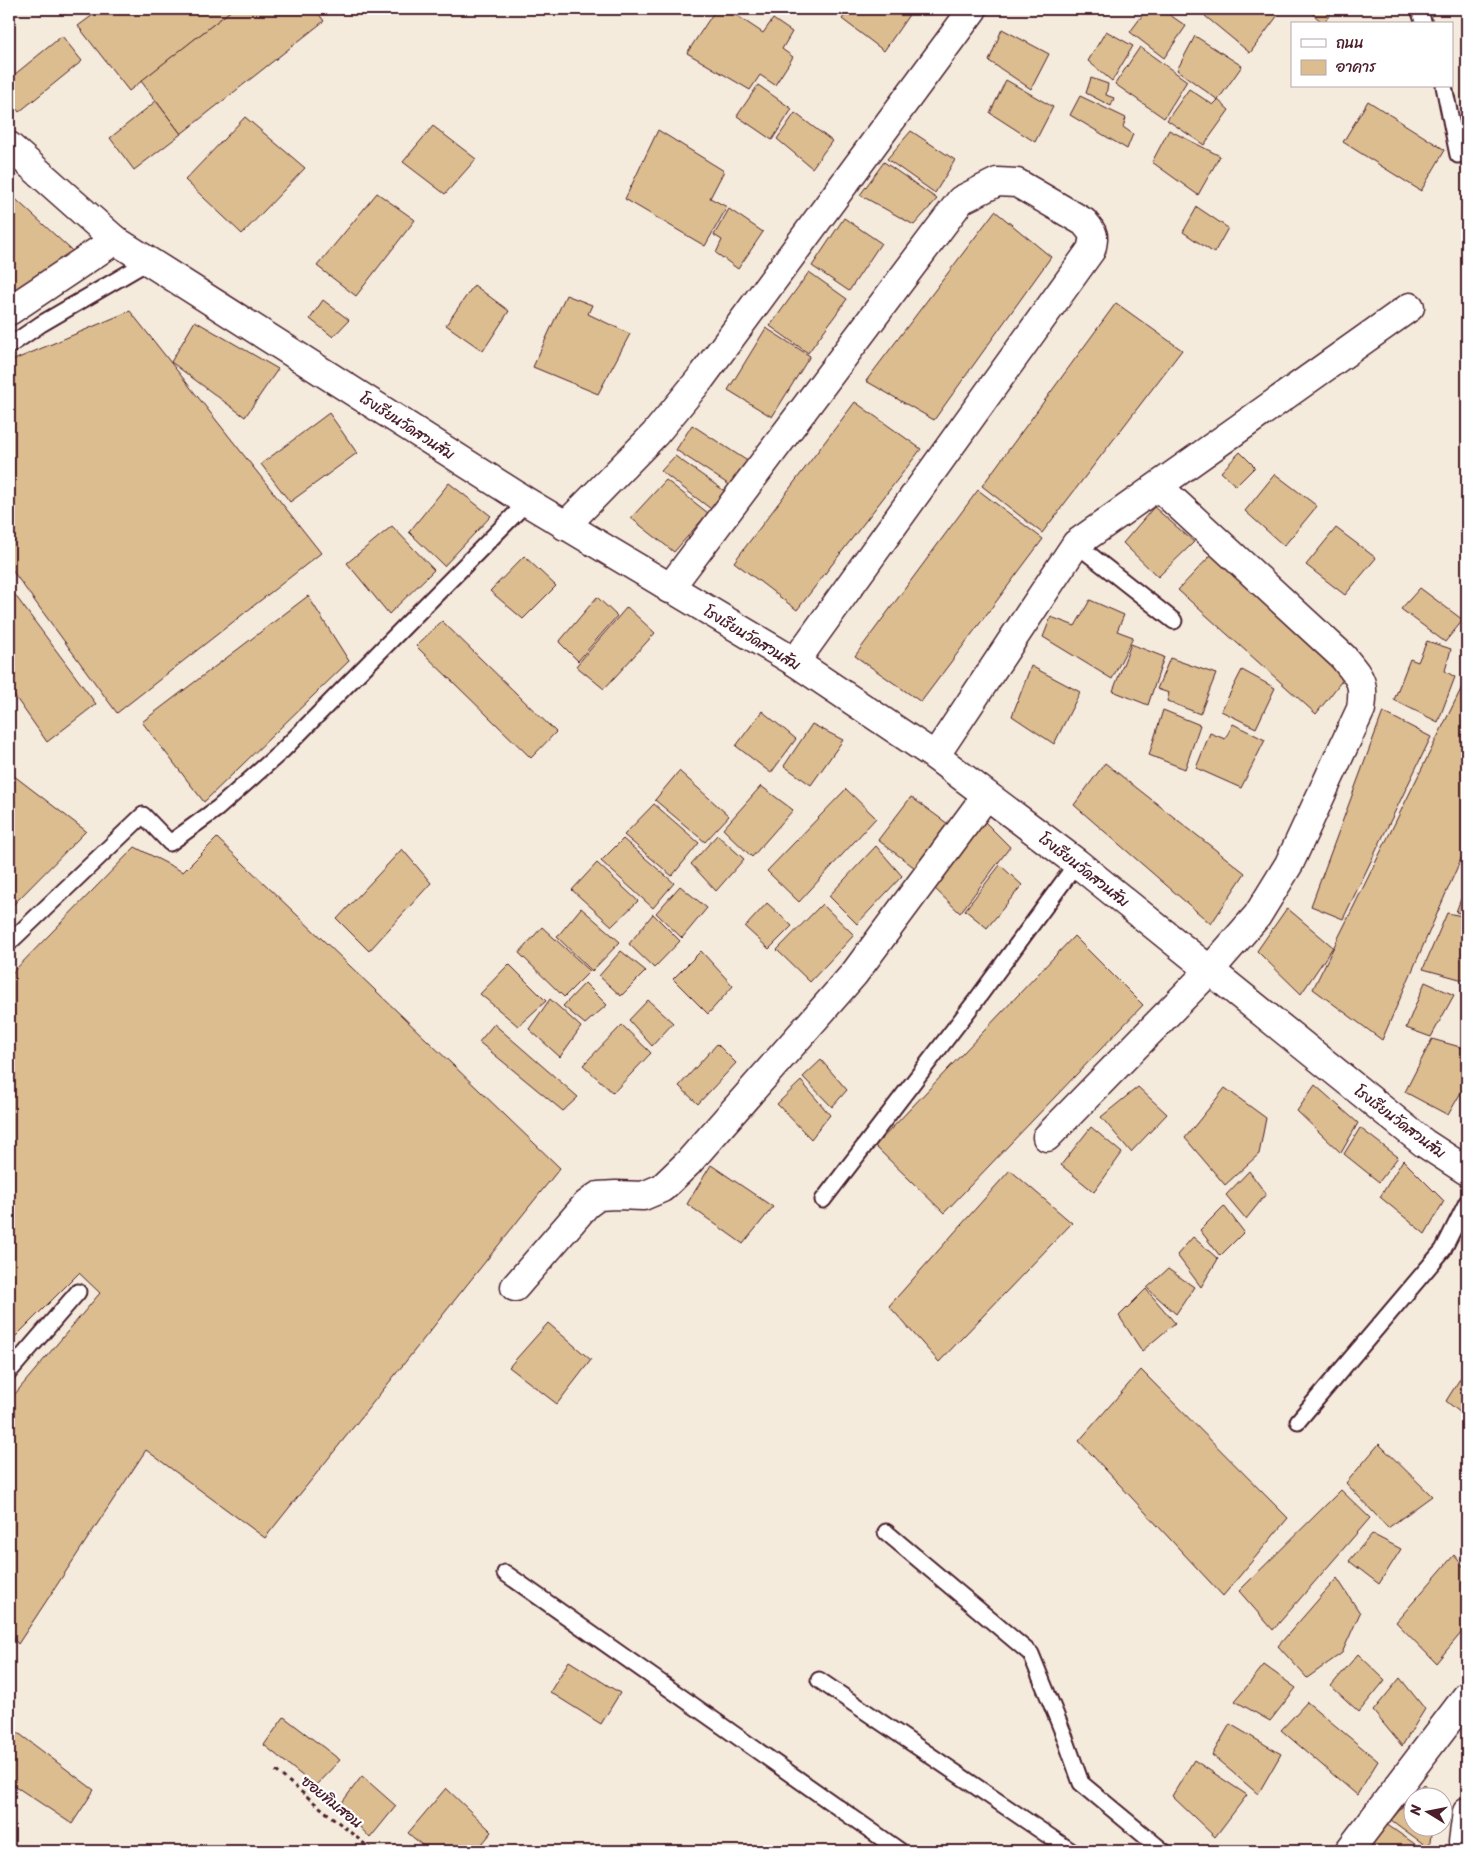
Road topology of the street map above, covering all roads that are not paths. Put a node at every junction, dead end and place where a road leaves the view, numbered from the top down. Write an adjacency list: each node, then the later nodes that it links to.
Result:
1 (973, 9): 14 (street)
2 (1418, 9): 3 (lane)
3 (1423, 22)
4 (1444, 88): 6 (lane)
5 (9, 146): 7 (street, โรงเรียนวัดสวนส้ม)
6 (1458, 155)
7 (115, 240): 8 (street, โรงเรียนวัดสวนส้ม); 10 (street)
8 (149, 261): 11 (lane); 13 (street, โรงเรียนวัดสวนส้ม)
9 (1410, 307): 15 (street)
10 (9, 311)
11 (9, 346)
12 (1162, 489): 23 (street)
13 (527, 502): 14 (street, โรงเรียนวัดสวนส้ม); 22 (lane)
14 (565, 526): 16 (street, โรงเรียนวัดสวนส้ม)
15 (1076, 544): 17 (lane); 19 (street)
16 (670, 589): 18 (street, โรงเรียนวัดสวนส้ม); 18 (street)
17 (1174, 621)
18 (795, 662): 19 (street, โรงเรียนวัดสวนส้ม)
19 (935, 756): 20 (street, โรงเรียนวัดสวนส้ม)
20 (986, 796): 21 (street, โรงเรียนวัดสวนส้ม); 28 (street)
21 (1077, 863): 23 (street, โรงเรียนวัดสวนส้ม); 26 (lane)
22 (9, 943)
23 (1209, 970): 24 (street); 25 (street, โรงเรียนวัดสวนส้ม)
24 (1047, 1137)
25 (1467, 1171)
26 (823, 1200)
27 (1467, 1202): 31 (lane)
28 (515, 1287)
29 (78, 1292): 30 (lane)
30 (9, 1372)
31 (1298, 1420)
32 (886, 1532): 39 (lane)
33 (505, 1573): 37 (lane)
34 (819, 1680): 38 (lane)
35 (1467, 1696): 40 (street)
36 (1467, 1812): 41 (street)
37 (900, 1851)
38 (1071, 1851)
39 (1162, 1851)
40 (1349, 1851)
41 (1467, 1851)

